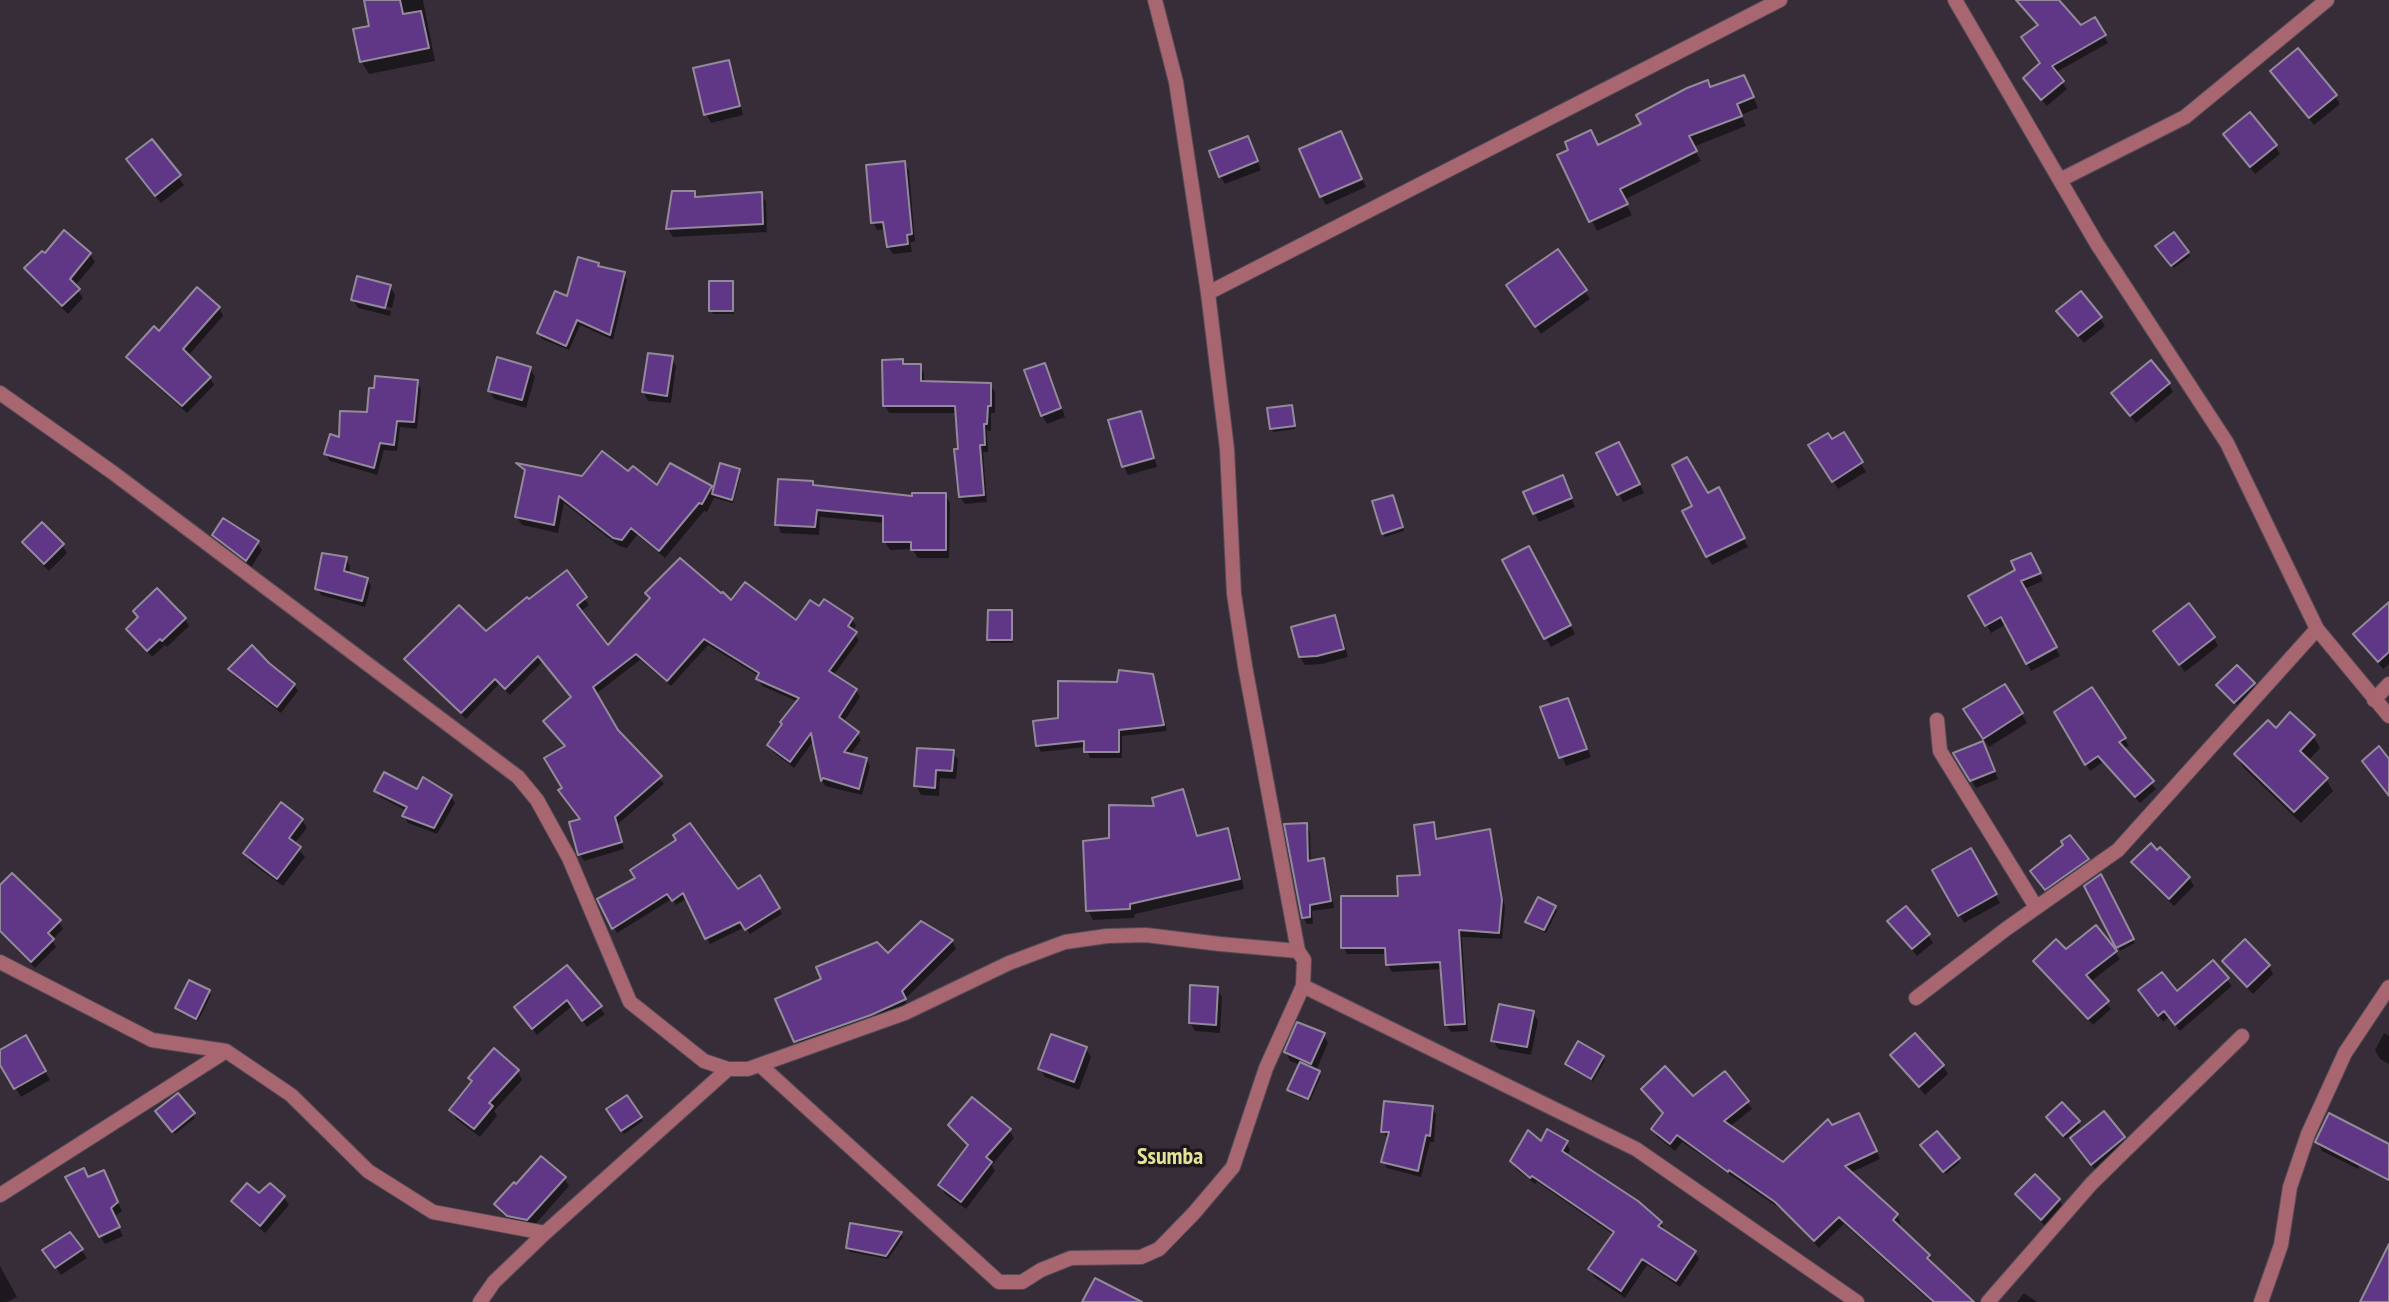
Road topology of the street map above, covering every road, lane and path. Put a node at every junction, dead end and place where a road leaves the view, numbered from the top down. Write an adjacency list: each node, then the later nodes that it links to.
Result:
1 (1155, 0): 6 (street)
2 (1780, 0): 6 (street)
3 (1955, 0): 5 (street)
4 (2327, 0): 5 (street)
5 (2060, 180): 8 (street)
6 (1208, 293): 14 (street)
7 (0, 393): 22 (street)
8 (2317, 629): 10 (street); 13 (street)
9 (2389, 684): 10 (street)
10 (2375, 700): 11 (street)
11 (2389, 716)
12 (1937, 720): 13 (street)
13 (2036, 907): 18 (street)
14 (1298, 951): 16 (street); 21 (street)
15 (0, 962): 20 (street)
16 (1303, 986): 21 (street); 26 (street)
17 (2389, 987): 28 (street)
18 (1916, 998)
19 (2242, 1036): 27 (street)
20 (226, 1051): 23 (street); 24 (street)
21 (760, 1065): 22 (street)
22 (728, 1069): 24 (street)
23 (0, 1195)
24 (545, 1233): 25 (street)
25 (480, 1302)
26 (1857, 1302)
27 (1988, 1302)
28 (2261, 1302)

